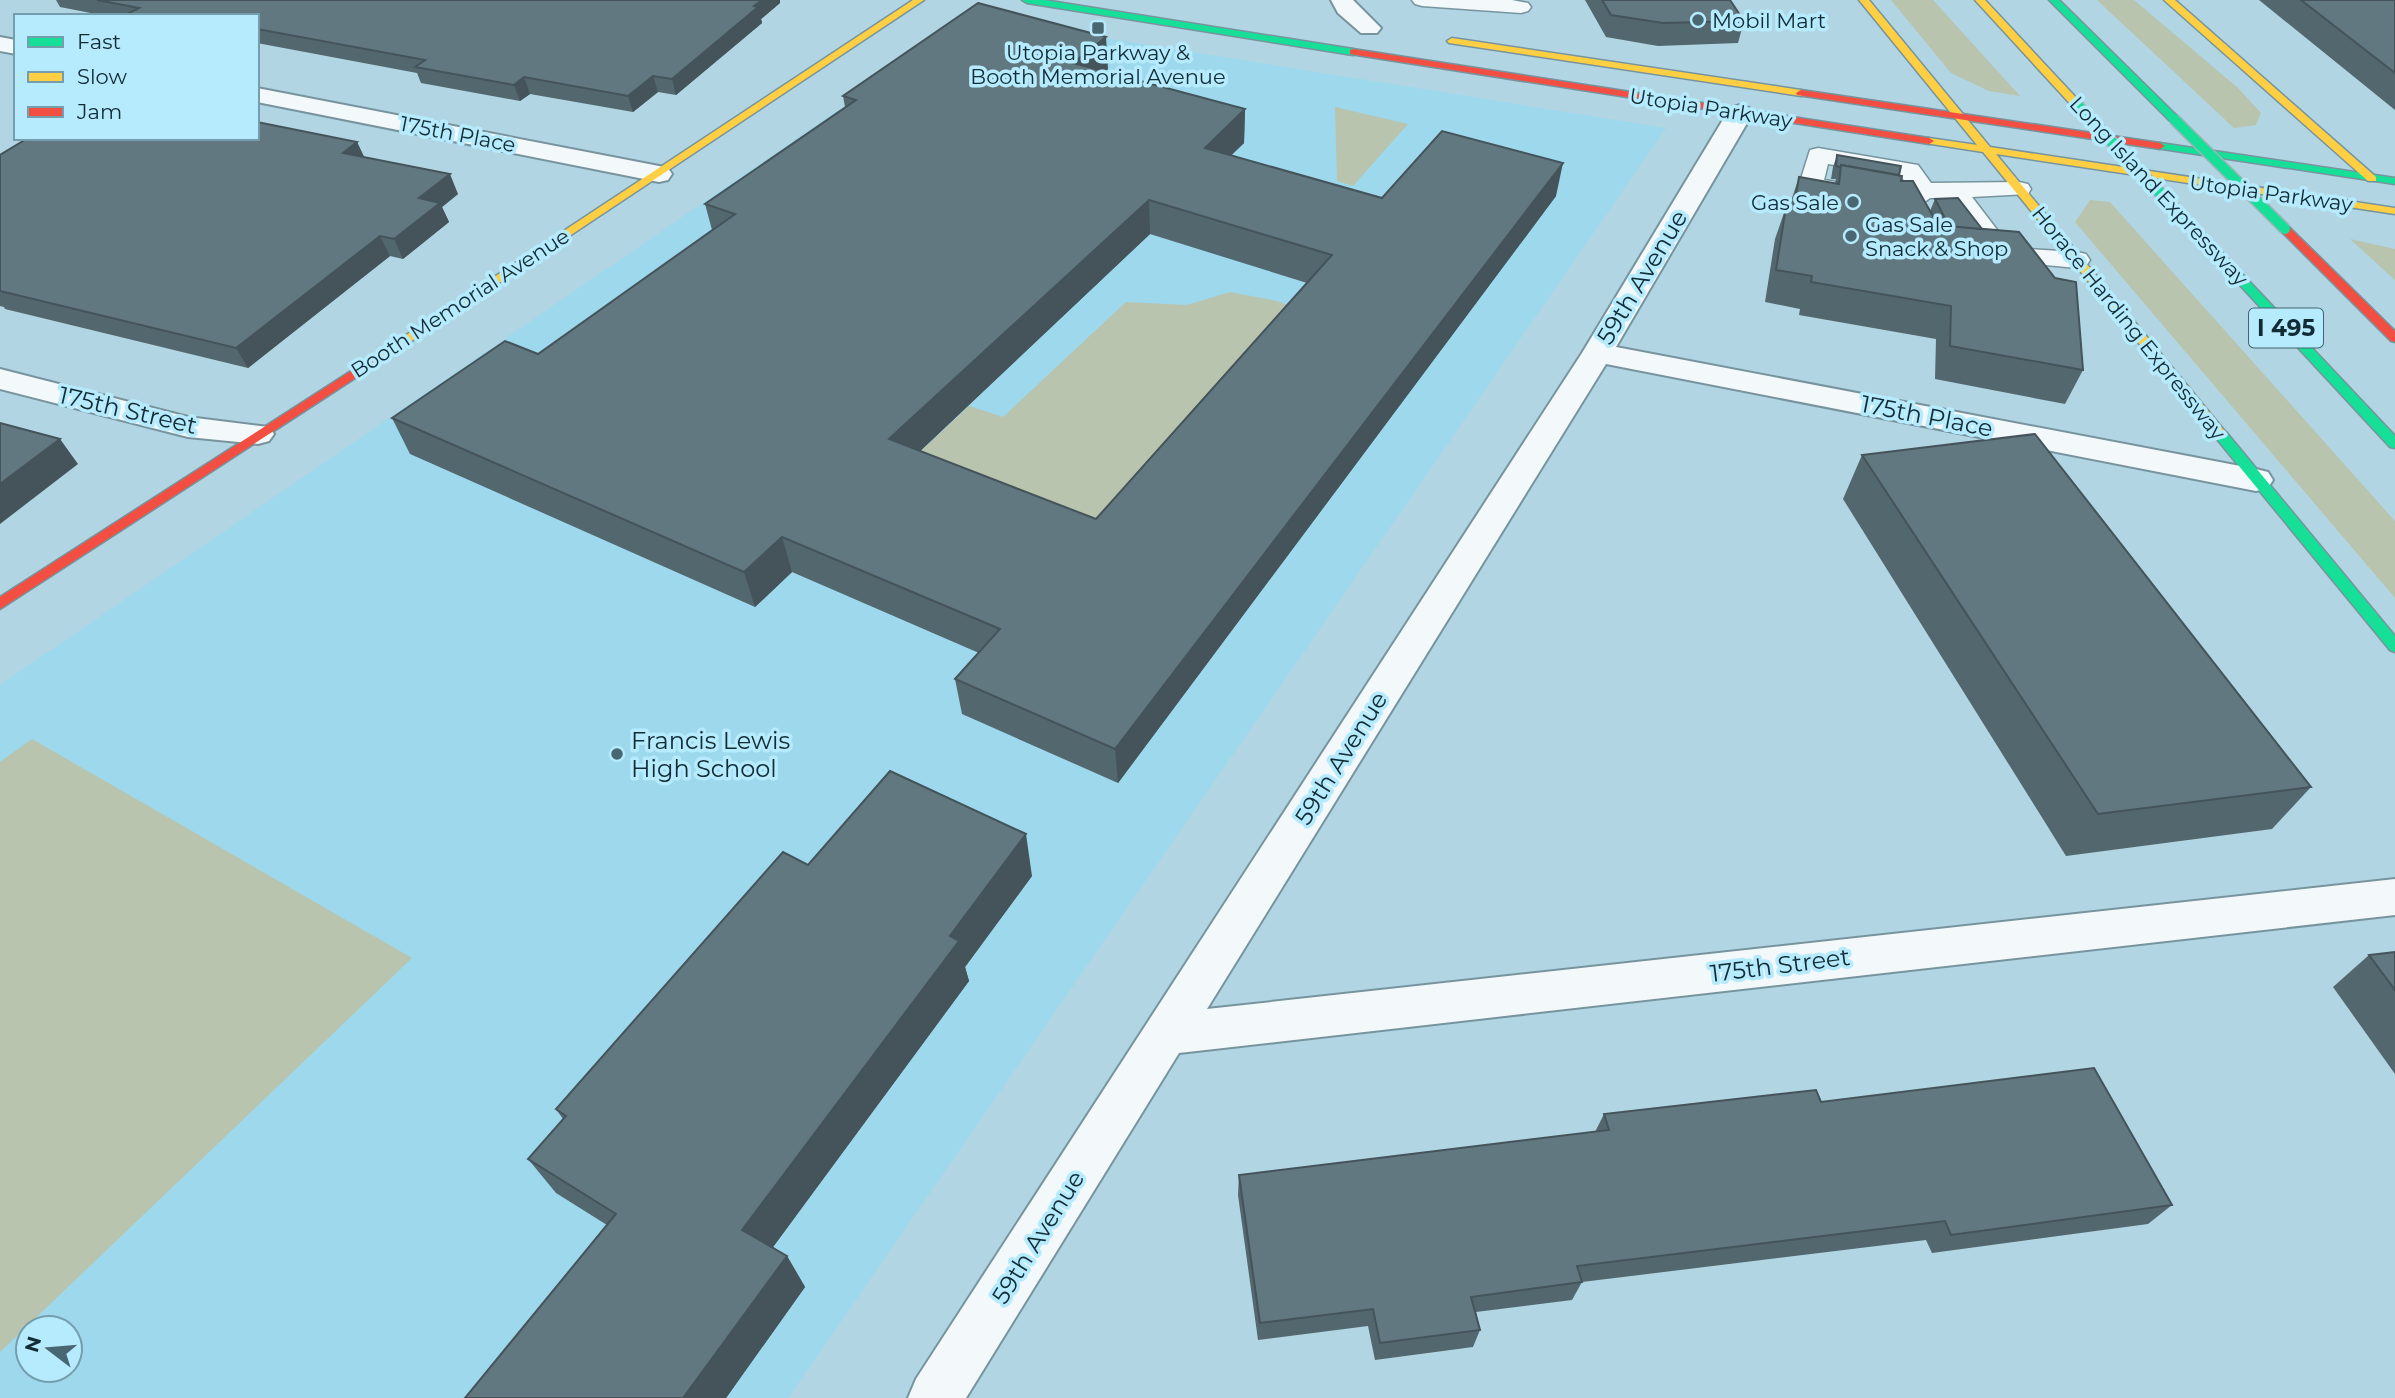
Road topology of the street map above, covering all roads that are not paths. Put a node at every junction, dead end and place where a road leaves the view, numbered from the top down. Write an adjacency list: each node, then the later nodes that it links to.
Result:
1 (919, 0): 22 (main road, Booth Memorial Avenue)
2 (1027, 0): 15 (main road, Utopia Parkway)
3 (1342, 0): 12 (street)
4 (1422, 0): 9 (lane)
5 (1864, 0): 16 (main road, Horace Harding Expressway)
6 (1980, 0): 38 (main road, Long Island Expressway / I 495, bridge)
7 (2054, 0): 34 (main road, I 495, bridge)
8 (2169, 0): 23 (main road)
9 (1485, 2): 10 (lane)
10 (1521, 7)
11 (1341, 24): 12 (main road)
12 (1374, 29)
13 (1433, 38): 16 (main road, Utopia Parkway)
14 (259, 95): 22 (street, 175th Place)
15 (1740, 113): 17 (main road, Utopia Parkway); 35 (street, 59th Avenue)
16 (1959, 114): 19 (main road, Horace Harding Expressway); 23 (main road, Utopia Parkway)
17 (1824, 126): 18 (main road, Utopia Parkway); 20 (lane)
18 (1910, 139): 19 (main road, Utopia Parkway); 21 (lane)
19 (1990, 151): 25 (main road, Horace Harding Expressway); 29 (main road, Utopia Parkway)
20 (1818, 155): 21 (lane); 27 (lane)
21 (1909, 170): 27 (lane)
22 (659, 174): 37 (main road, Booth Memorial Avenue)
23 (2369, 177): 24 (main road, Utopia Parkway); 28 (main road)
24 (2395, 181)
25 (2019, 189): 26 (lane); 33 (main road, Horace Harding Expressway)
26 (1954, 190): 27 (lane); 32 (lane)
27 (1898, 196): 30 (lane)
28 (2395, 200)
29 (2395, 211)
30 (1934, 250)
31 (1975, 253): 32 (lane)
32 (2003, 255): 33 (lane)
33 (2077, 260): 39 (main road, Horace Harding Expressway)
34 (2395, 338)
35 (1597, 353): 39 (street, 175th Place); 43 (street, 59th Avenue)
36 (0, 379): 37 (street, 175th Street)
37 (258, 434): 40 (main road, Booth Memorial Avenue)
38 (2395, 444)
39 (2256, 480): 41 (main road, Horace Harding Expressway)
40 (0, 604)
41 (2395, 646)
42 (2395, 897): 43 (street, 175th Street)
43 (1166, 1034): 44 (street, 59th Avenue)
44 (935, 1398)

